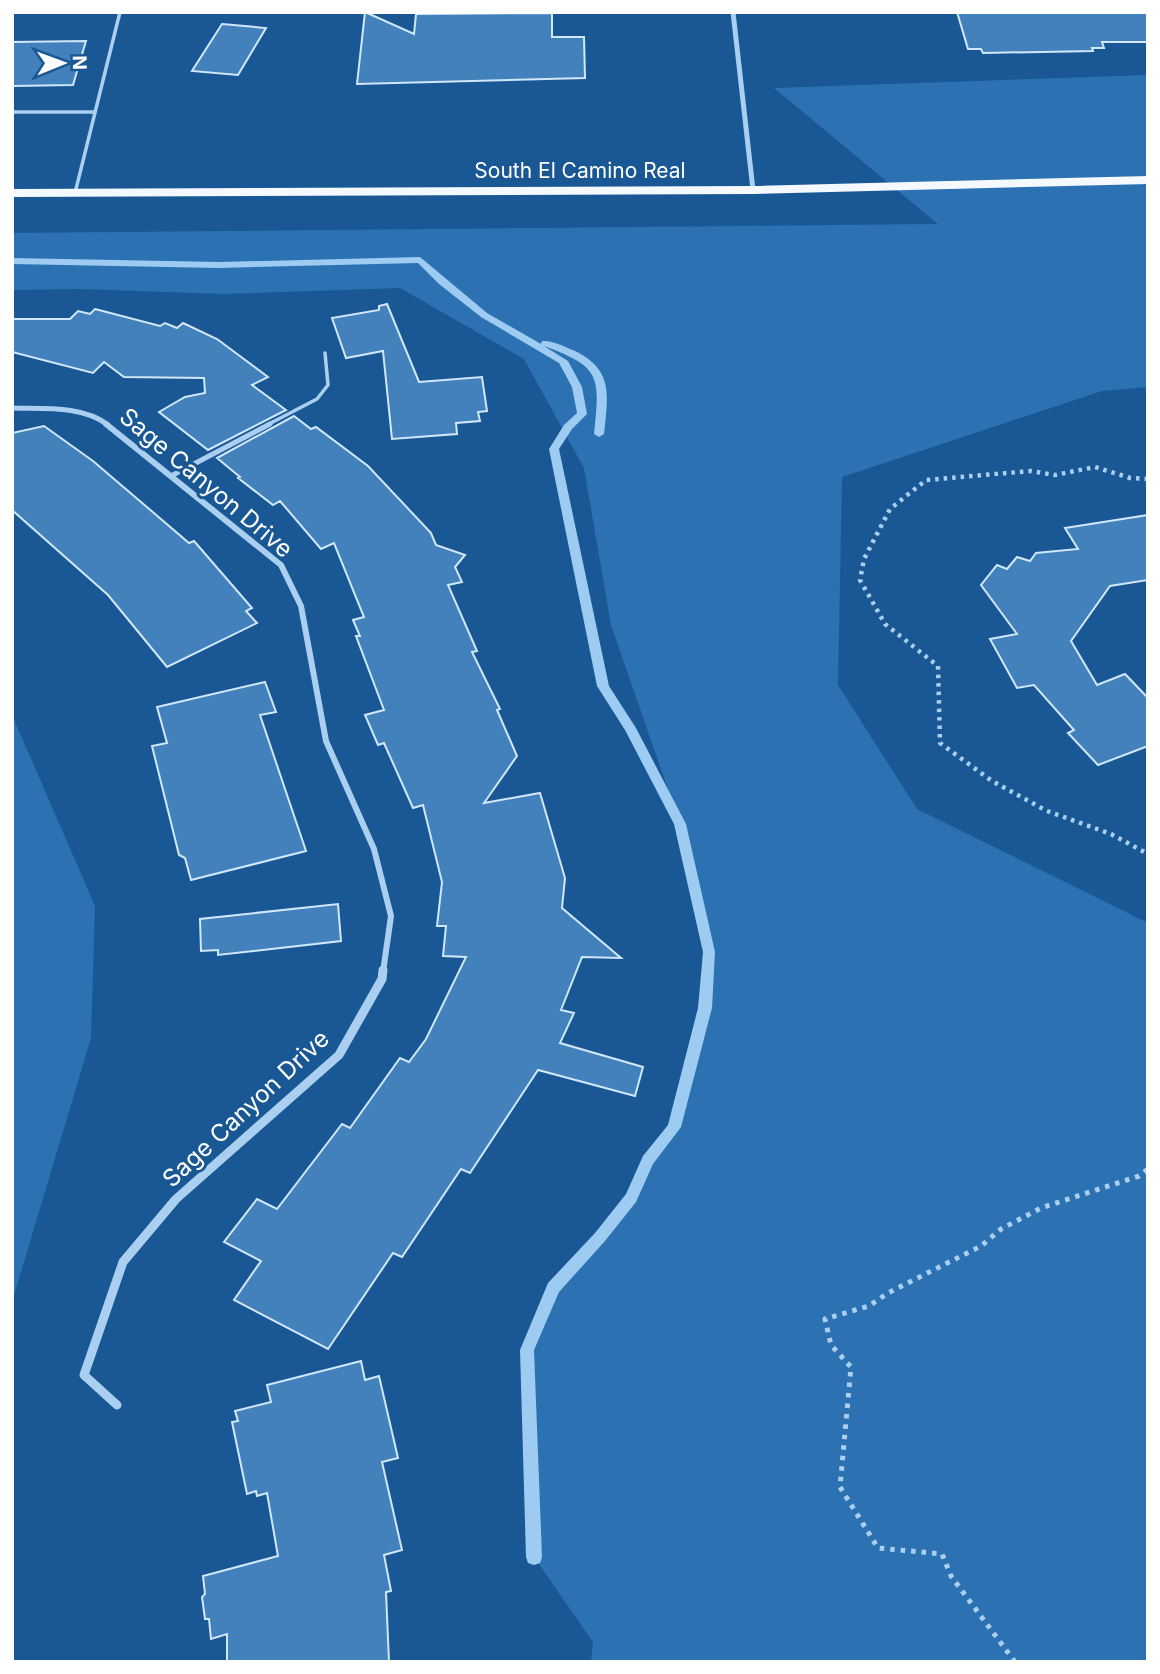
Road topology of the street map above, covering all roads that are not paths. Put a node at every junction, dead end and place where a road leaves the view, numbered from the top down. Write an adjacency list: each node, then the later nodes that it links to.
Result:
1 (120, 12): 4 (lane)
2 (733, 12): 6 (street)
3 (12, 112): 4 (lane)
4 (95, 112): 8 (lane)
5 (1148, 180): 6 (main road, South El Camino Real)
6 (753, 190): 8 (main road, South El Camino Real)
7 (12, 193): 8 (main road, South El Camino Real)
8 (75, 193)
9 (326, 353): 11 (lane)
10 (12, 408): 11 (street, Sage Canyon Drive)
11 (172, 477): 12 (street, Sage Canyon Drive)
12 (117, 1405)

